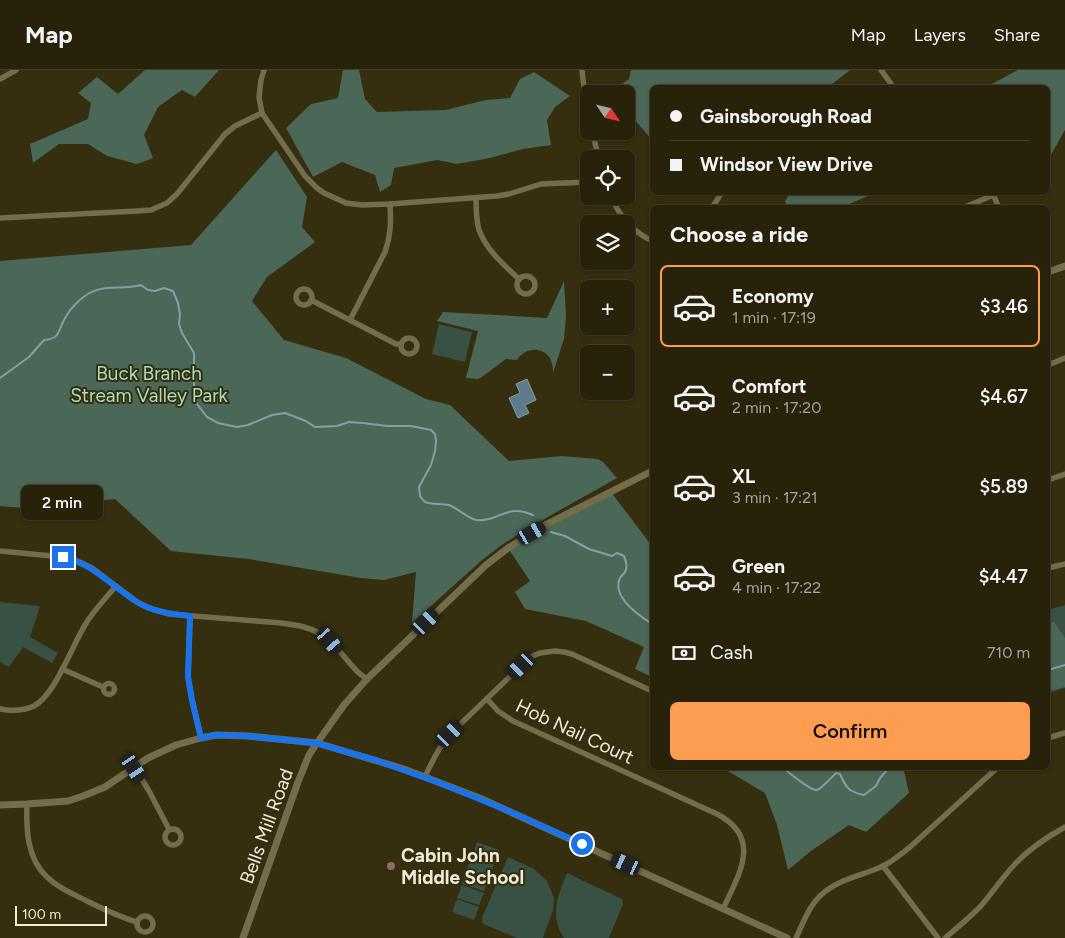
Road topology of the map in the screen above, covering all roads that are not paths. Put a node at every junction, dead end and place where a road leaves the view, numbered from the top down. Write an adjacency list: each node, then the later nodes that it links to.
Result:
1 (16, 70): 5 (street)
2 (264, 70): 8 (street)
3 (582, 70): 6 (street)
4 (881, 70): 7 (street)
5 (0, 79)
6 (584, 85)
7 (892, 85)
8 (262, 113): 12 (street); 15 (street)
9 (580, 182): 11 (street)
10 (991, 195): 14 (street)
11 (476, 198): 12 (street); 19 (street)
12 (390, 204): 21 (street)
13 (615, 205): 16 (street)
14 (969, 205)
15 (0, 218)
16 (650, 240)
17 (1065, 266): 18 (street)
18 (1050, 271)
19 (519, 279)
20 (311, 300): 21 (street)
21 (350, 320): 22 (street)
22 (400, 344)
23 (1065, 358): 24 (street)
24 (1050, 364)
25 (650, 472): 34 (street, Bells Mill Road)
26 (1065, 474): 27 (street)
27 (1050, 479)
28 (0, 551): 31 (street)
29 (1065, 564): 30 (street)
30 (1050, 568)
31 (116, 586): 32 (street); 33 (street)
32 (190, 616): 34 (street); 41 (street)
33 (62, 669): 35 (street); 38 (street)
34 (367, 680): 42 (street, Bells Mill Road)
35 (104, 687)
36 (650, 690): 37 (street)
37 (487, 699): 45 (street); 51 (street, Hob Nail Court)
38 (0, 709)
39 (1065, 733): 40 (street)
40 (1050, 737)
41 (201, 738): 42 (street); 43 (street)
42 (316, 743): 45 (street); 53 (street, Bells Mill Road)
43 (134, 768): 46 (street); 49 (street)
44 (995, 770): 50 (street)
45 (425, 778): 51 (street)
46 (27, 804): 47 (street); 52 (street)
47 (0, 805)
48 (1065, 827): 57 (street)
49 (169, 829)
50 (883, 866): 55 (street); 56 (street)
51 (723, 909): 54 (street)
52 (137, 922)
53 (243, 938)
54 (787, 938)
55 (796, 938)
56 (938, 938)
57 (945, 938)

